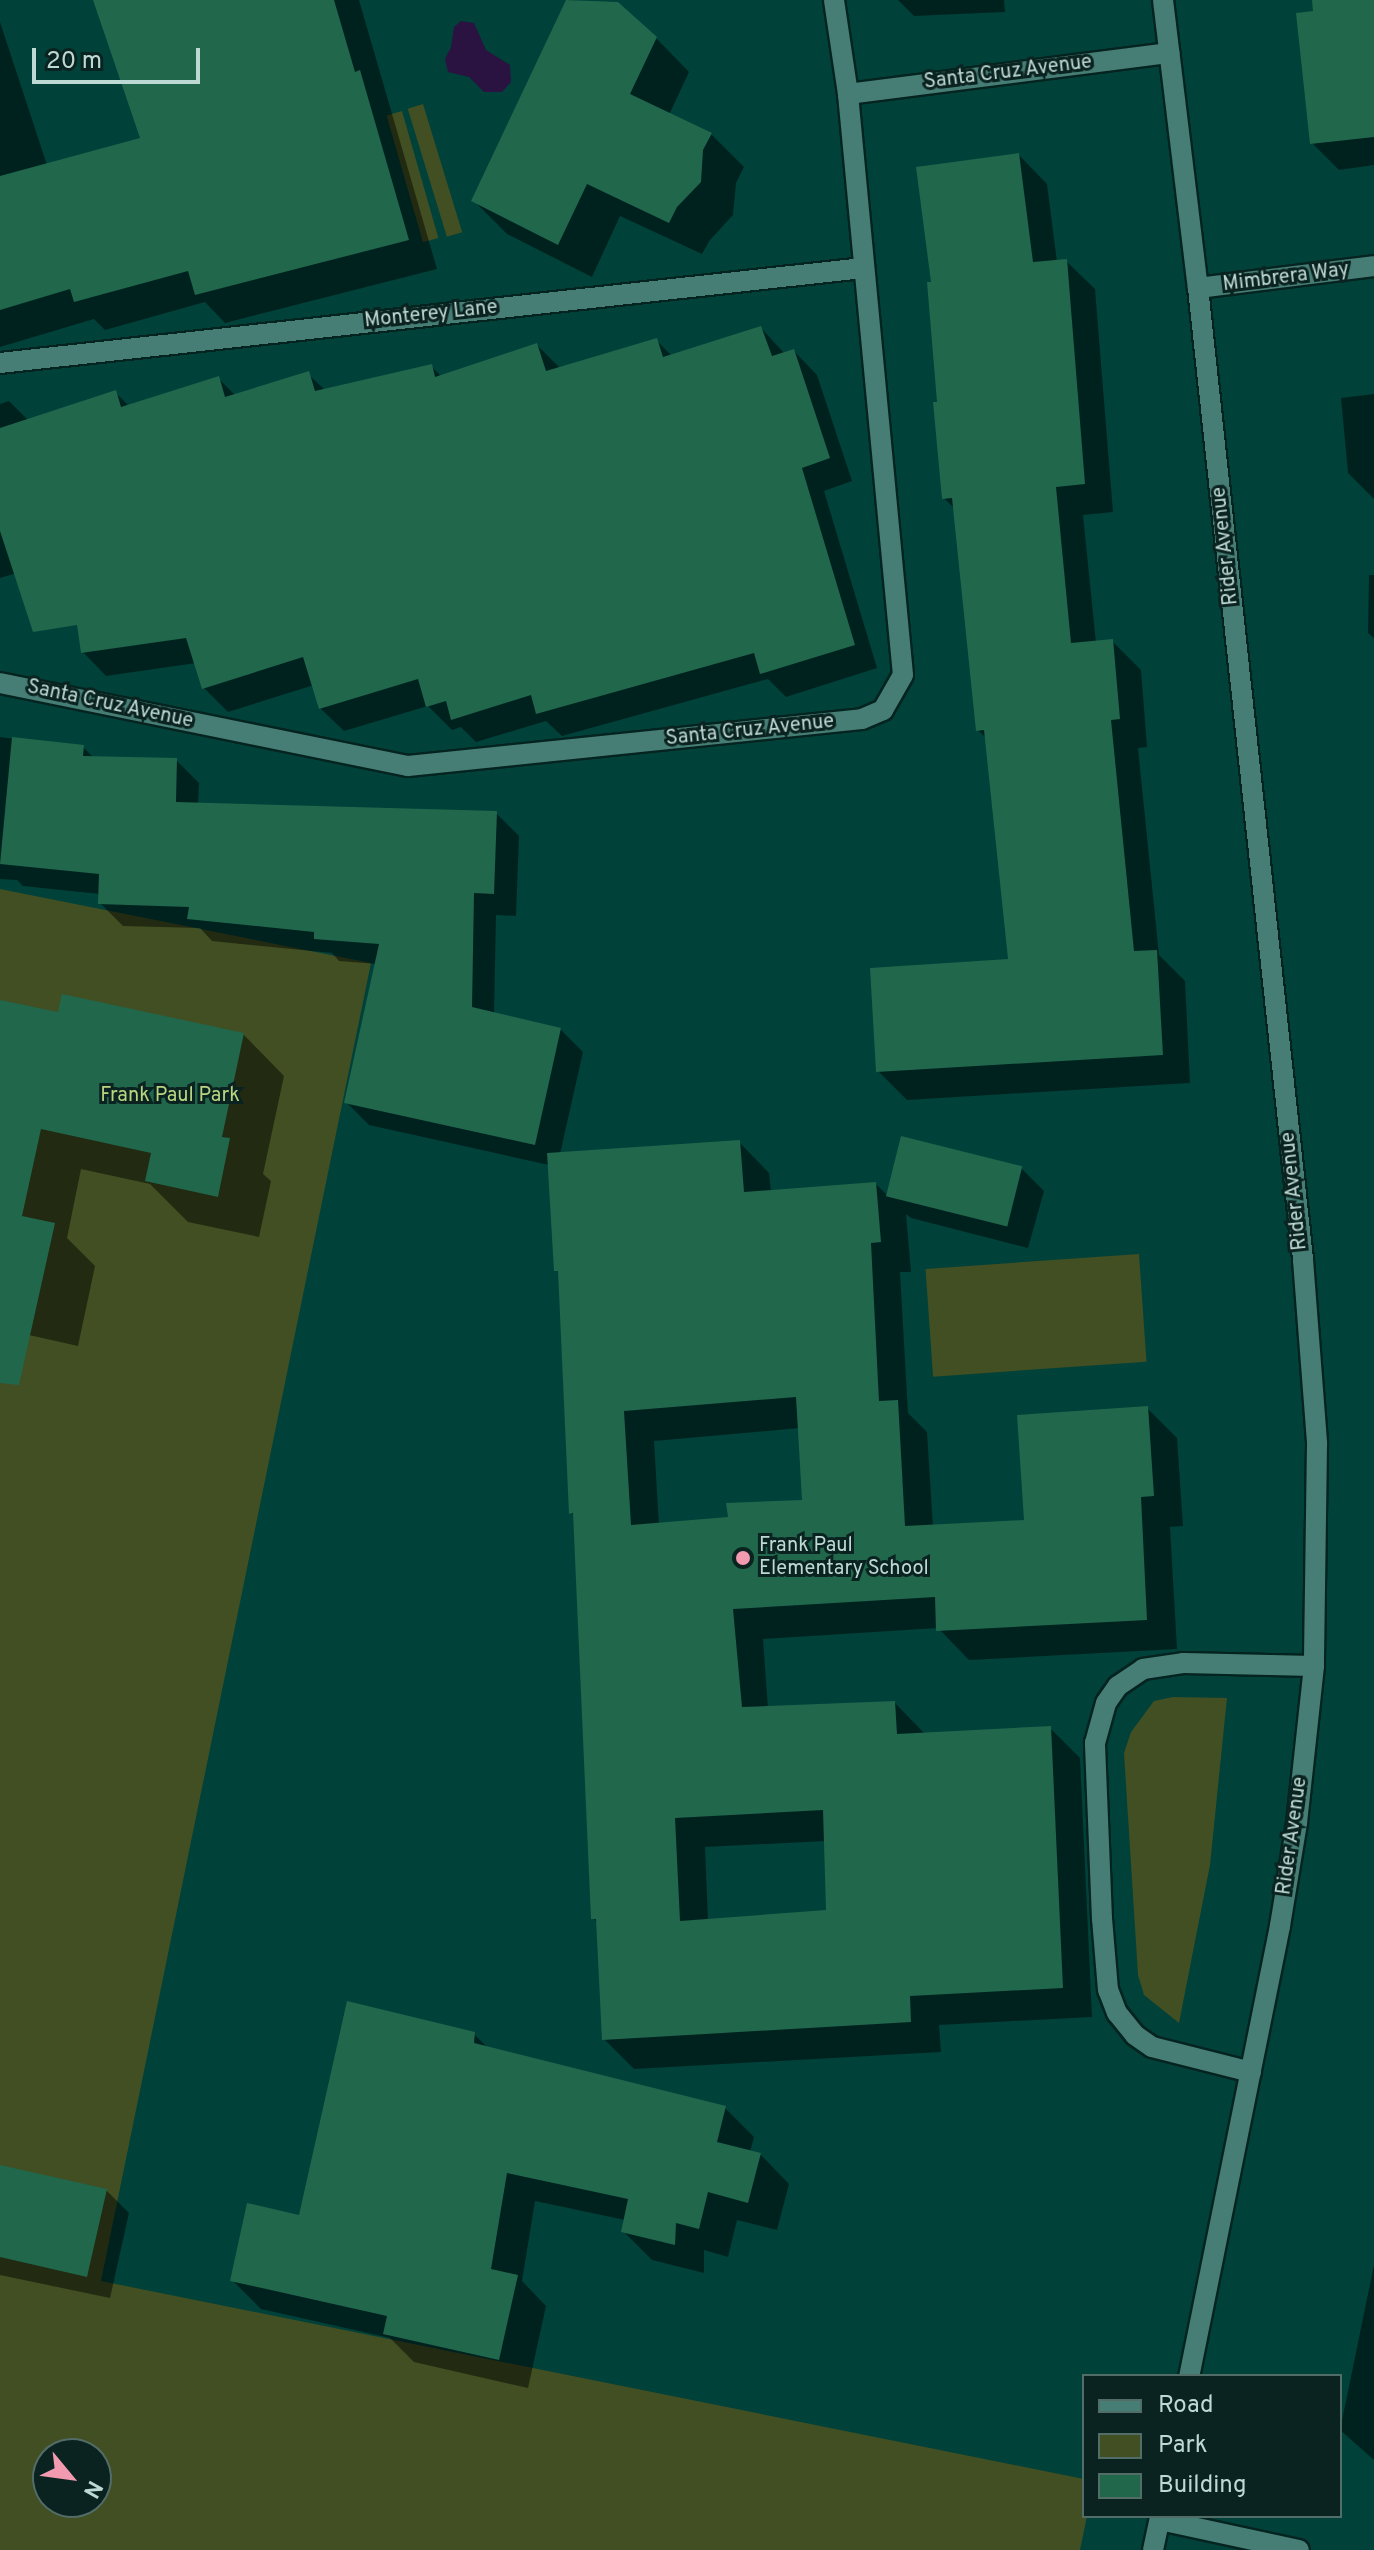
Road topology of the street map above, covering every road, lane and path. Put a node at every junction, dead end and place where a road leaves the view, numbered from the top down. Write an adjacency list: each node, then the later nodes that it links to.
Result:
1 (834, 0): 4 (street, Santa Cruz Avenue)
2 (1163, 0): 3 (street, Rider Avenue)
3 (1169, 53): 4 (street, Santa Cruz Avenue); 7 (street, Rider Avenue)
4 (848, 94): 6 (street, Santa Cruz Avenue)
5 (1374, 266): 7 (street, Mimbrera Way)
6 (863, 268): 8 (street, Monterey Lane); 9 (street, Santa Cruz Avenue)
7 (1198, 288): 10 (street, Rider Avenue)
8 (0, 363)
9 (0, 683)
10 (1314, 1666): 11 (street, Rider Avenue); 11 (street)
11 (1251, 2072): 12 (street, Rider Avenue)
12 (1189, 2374)
13 (1160, 2518): 14 (street); 15 (street)
14 (1153, 2550)
15 (1299, 2550)

